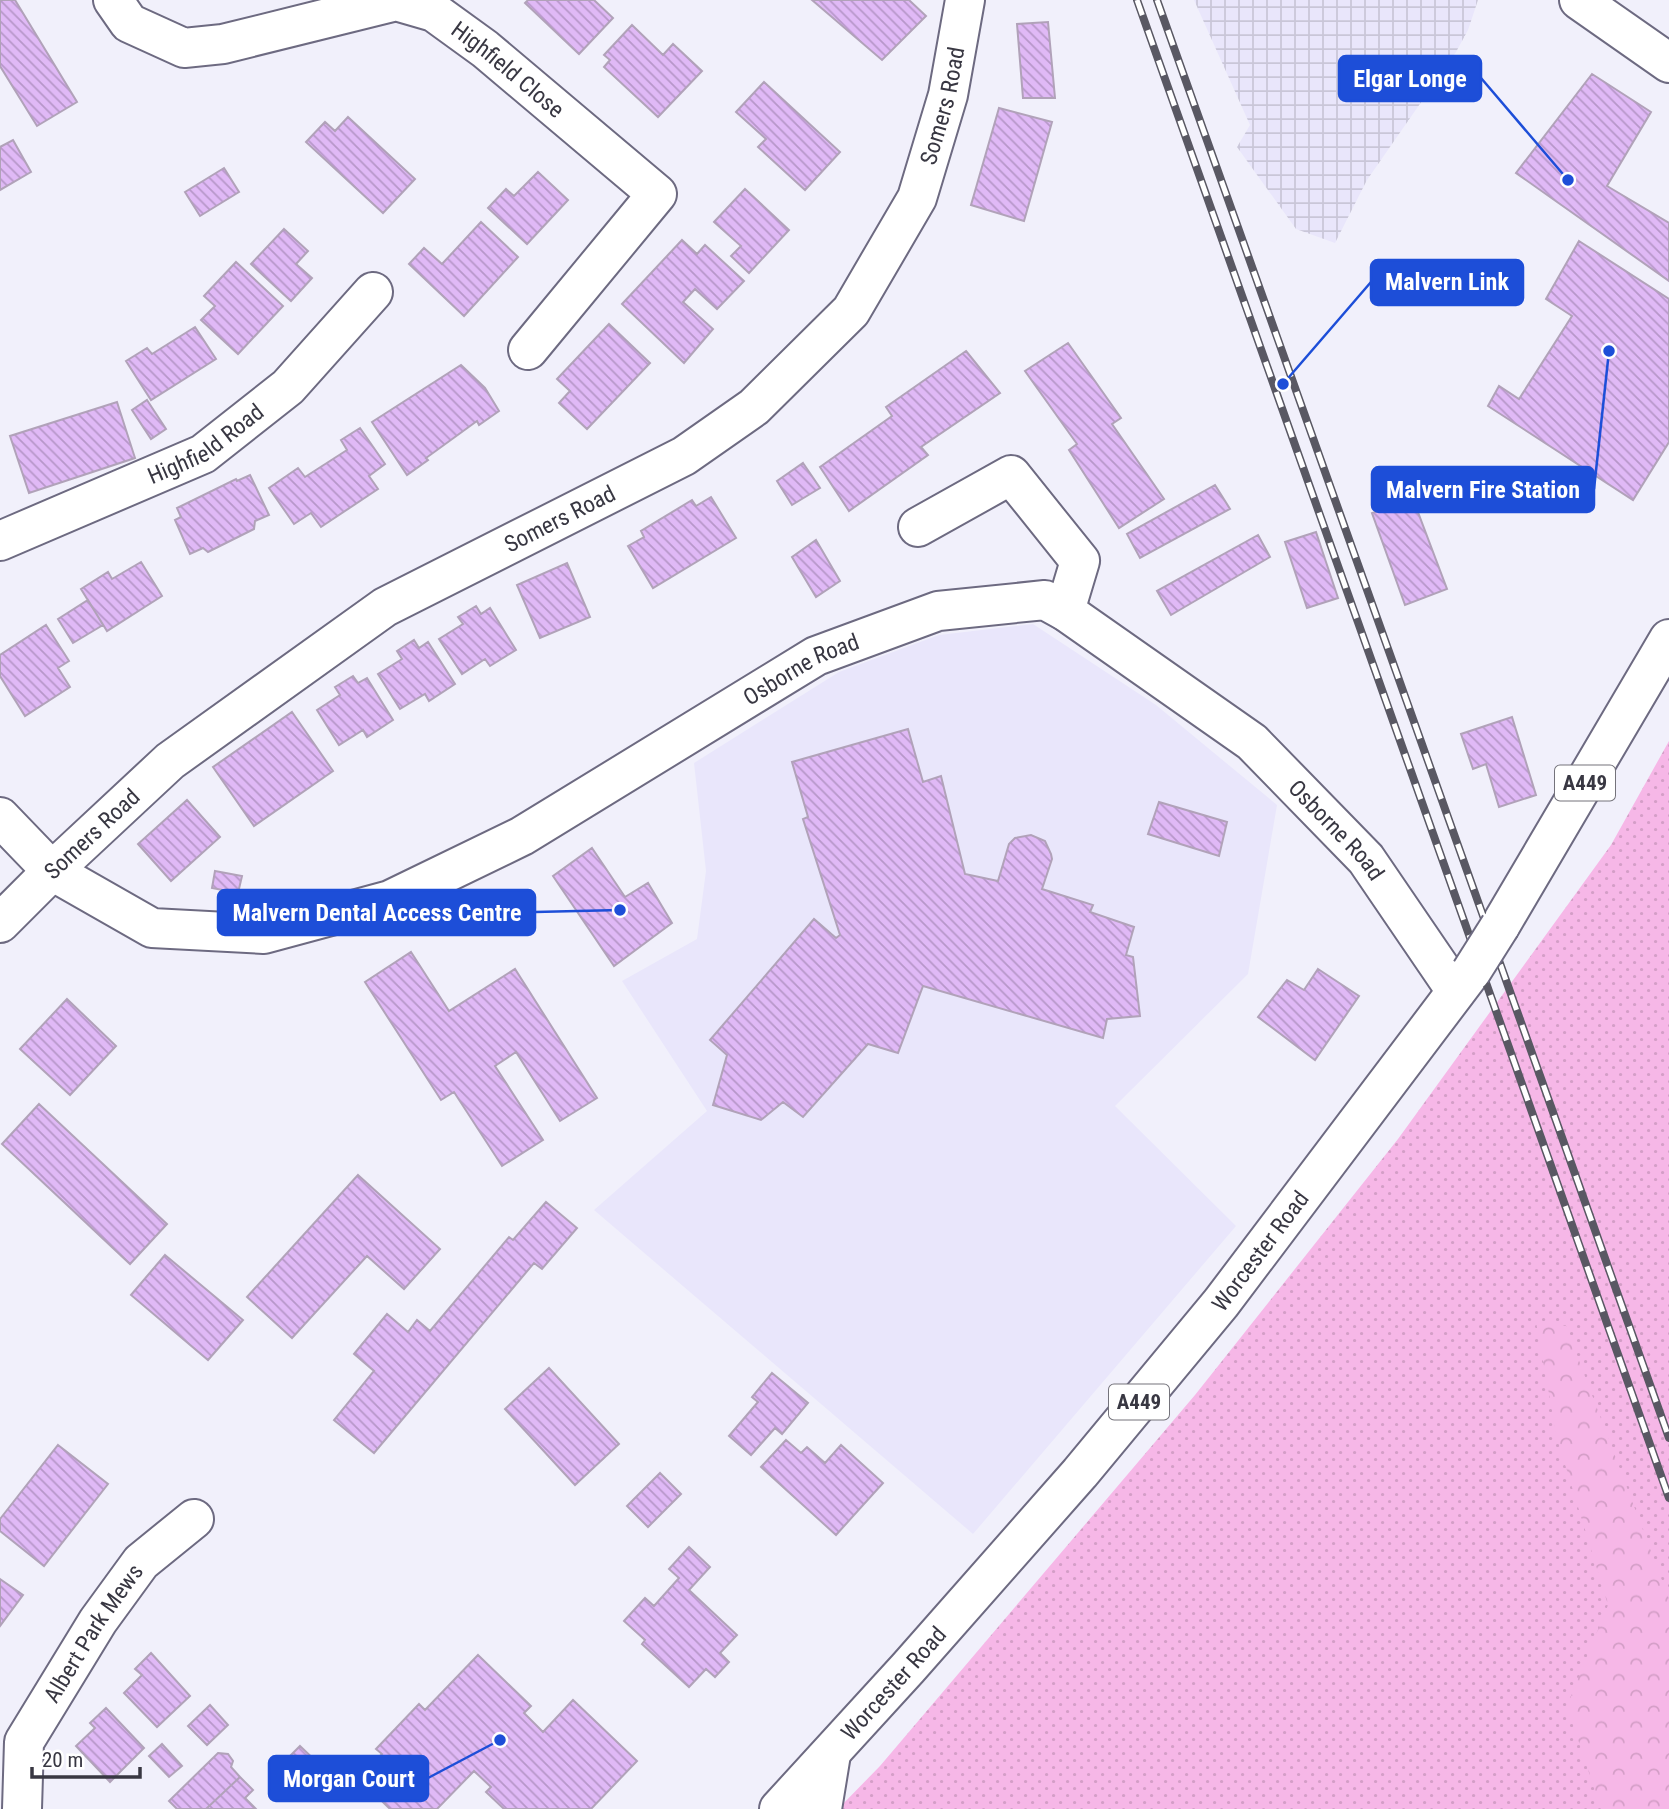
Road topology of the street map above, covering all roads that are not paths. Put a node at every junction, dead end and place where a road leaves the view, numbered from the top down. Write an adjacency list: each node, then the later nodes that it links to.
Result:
1 (113, 0): 6 (main road, Highfield Close)
2 (965, 0): 12 (main road, Somers Road)
3 (1579, 0): 4 (main road)
4 (1669, 63)
5 (373, 292): 8 (main road, Highfield Road)
6 (527, 350)
7 (918, 527): 9 (main road)
8 (0, 541)
9 (1065, 611): 12 (main road, Osborne Road); 14 (main road, Osborne Road)
10 (1669, 639): 14 (main road, Worcester Road / A449, bridge)
11 (0, 817): 12 (main road, Osborne Road)
12 (52, 871): 13 (main road, Somers Road)
13 (0, 923)
14 (1463, 981): 16 (main road, Worcester Road / A449)
15 (194, 1519): 17 (main road, Albert Park Mews)
16 (831, 1754): 18 (main road, Worcester Road / A449); 19 (main road)
17 (22, 1809)
18 (779, 1809)
19 (822, 1809)

